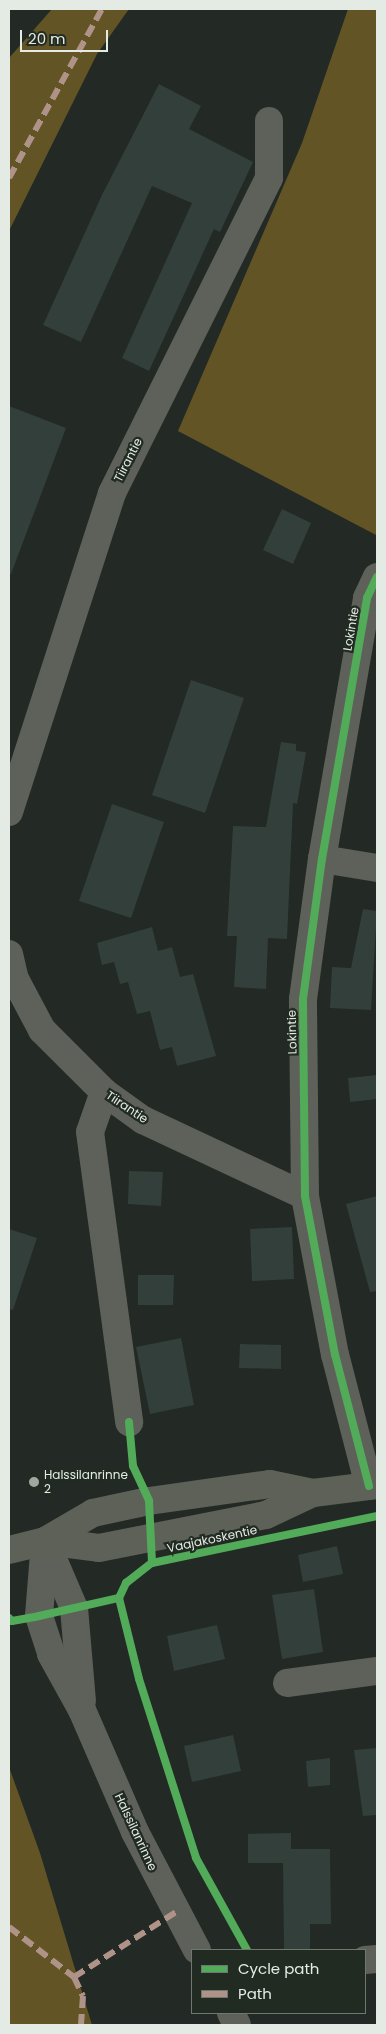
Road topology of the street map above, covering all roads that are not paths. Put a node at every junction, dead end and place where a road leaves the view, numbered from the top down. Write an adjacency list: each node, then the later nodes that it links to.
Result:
1 (269, 121): 3 (street, Tiirantie)
2 (377, 577): 4 (street, Lokintie)
3 (9, 812)
4 (322, 859): 5 (street); 8 (street, Lokintie)
5 (377, 868)
6 (9, 954): 7 (street, Tiirantie)
7 (104, 1092): 8 (street, Tiirantie); 9 (street)
8 (305, 1196): 10 (street, Lokintie)
9 (129, 1422)
10 (373, 1485): 11 (main road, Vaajakoskentie)
11 (313, 1493): 12 (main road, Vaajakoskentie); 12 (main road, Vaajakoskentie)
12 (45, 1541): 13 (main road, Vaajakoskentie); 16 (street, Halssilanrinne)
13 (9, 1550)
14 (377, 1671): 15 (street)
15 (287, 1684)
16 (196, 1949)

